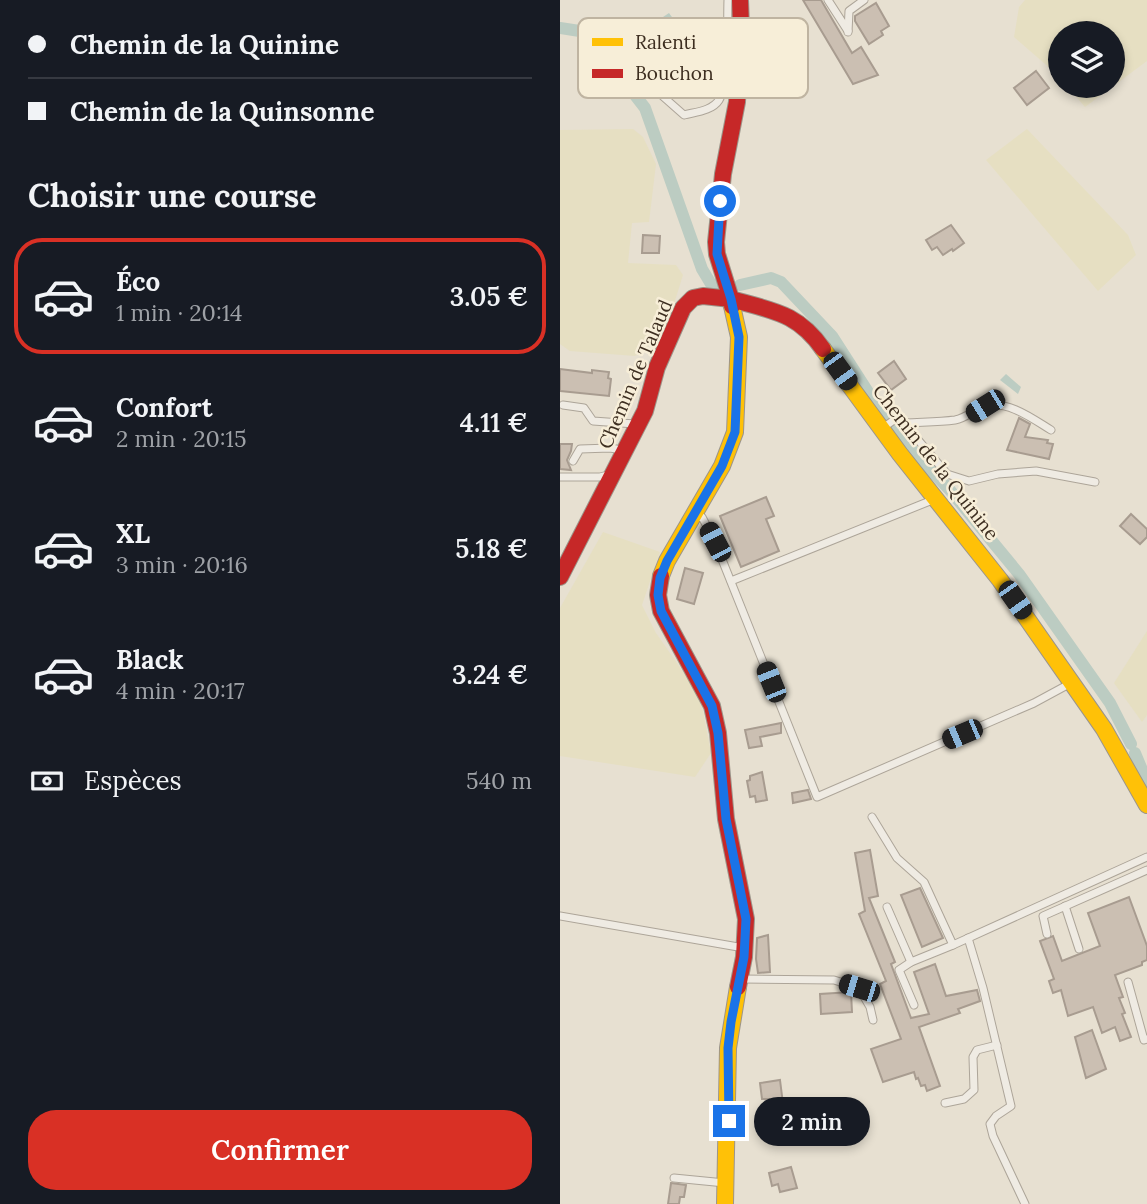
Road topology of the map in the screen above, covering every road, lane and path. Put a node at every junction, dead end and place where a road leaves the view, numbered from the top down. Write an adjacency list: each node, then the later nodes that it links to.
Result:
1 (728, 0): 5 (lane)
2 (740, 0): 6 (street)
3 (828, 0): 4 (lane)
4 (864, 0)
5 (727, 18)
6 (741, 18)
7 (665, 98): 8 (lane)
8 (720, 98)
9 (737, 98): 10 (street)
10 (731, 299): 12 (street, Chemin de Talaud); 14 (street, Chemin de la Quinine); 22 (street)
11 (563, 405): 12 (lane)
12 (639, 424): 16 (street, Chemin de Talaud)
13 (906, 424): 14 (lane); 15 (lane); 20 (lane)
14 (882, 428): 21 (street, Chemin de la Quinine)
15 (1051, 430)
16 (626, 451): 17 (lane); 18 (street, Chemin de Talaud)
17 (573, 461)
18 (615, 472): 19 (lane); 23 (street, Chemin de Talaud)
19 (560, 477)
20 (1095, 482)
21 (935, 499): 25 (lane); 26 (street, Chemin de la Quinine)
22 (692, 518): 25 (lane); 37 (street)
23 (568, 554): 24 (street, Chemin de Talaud)
24 (560, 577)
25 (731, 581): 26 (lane)
26 (1072, 683): 27 (street, Chemin de la Quinine)
27 (1147, 805)
28 (872, 817): 36 (lane)
29 (1147, 857): 35 (lane)
30 (1147, 870): 31 (lane)
31 (1065, 906): 34 (lane); 38 (lane)
32 (887, 907): 39 (lane)
33 (560, 916): 37 (lane)
34 (1047, 934)
35 (968, 938): 36 (lane); 45 (lane)
36 (953, 945): 39 (lane)
37 (744, 948): 40 (street)
38 (1079, 949)
39 (911, 962): 42 (lane)
40 (739, 979): 43 (lane); 48 (street)
41 (1128, 982): 44 (lane)
42 (914, 1005)
43 (873, 1020)
44 (1147, 1039)
45 (996, 1045): 46 (lane); 50 (lane)
46 (945, 1103)
47 (674, 1178): 48 (lane)
48 (726, 1183): 49 (street)
49 (725, 1204)
50 (1025, 1204)

